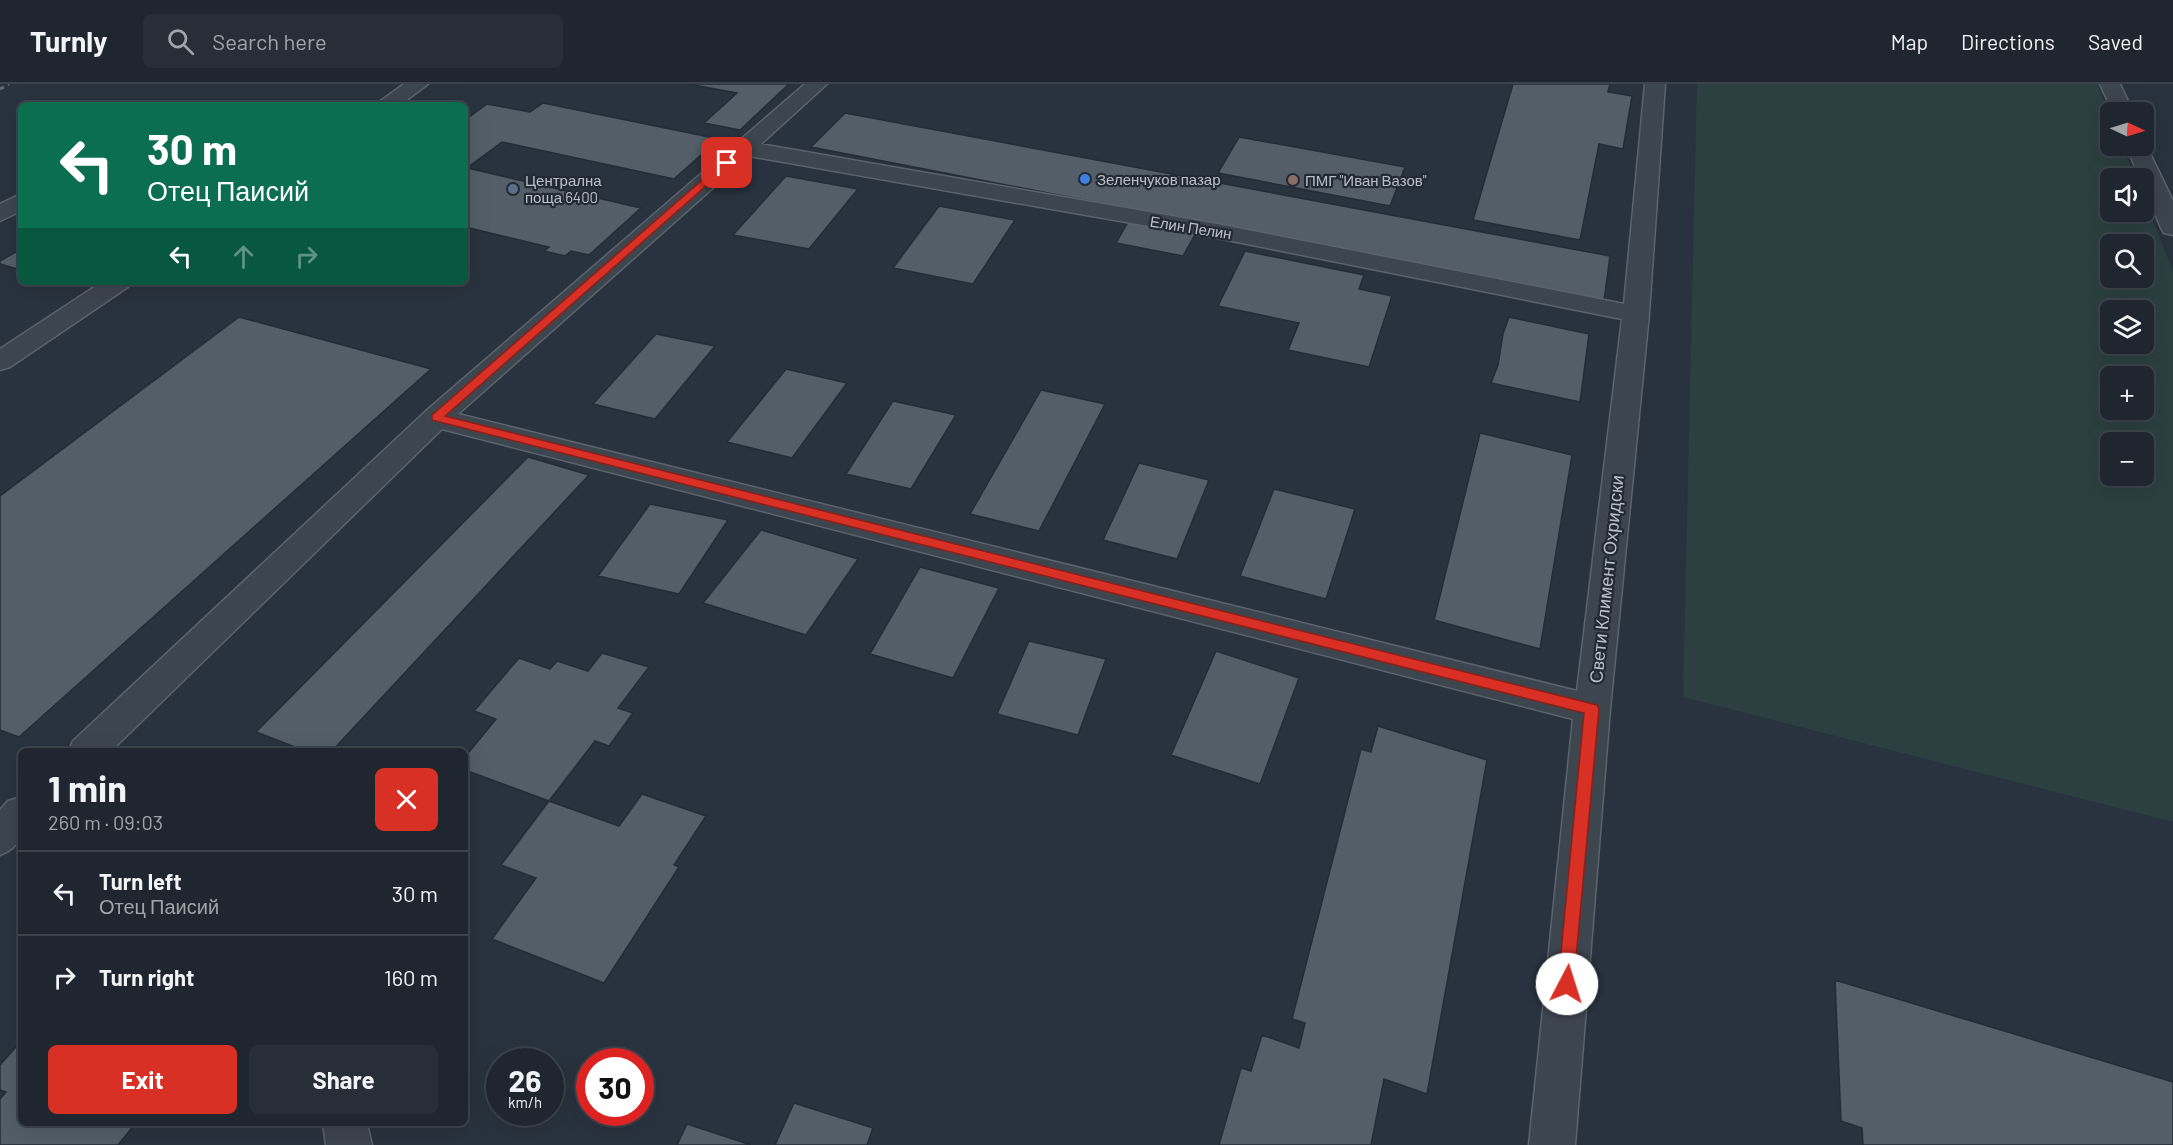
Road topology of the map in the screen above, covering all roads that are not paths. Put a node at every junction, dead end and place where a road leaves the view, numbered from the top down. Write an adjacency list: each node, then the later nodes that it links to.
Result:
1 (418, 84): 5 (street)
2 (817, 84): 7 (street)
3 (1655, 84): 15 (street, Свети Климент Охридски)
4 (2110, 84): 6 (street)
5 (391, 102)
6 (2118, 102)
7 (744, 148): 15 (street, Елин Пелин); 17 (street)
8 (2154, 171): 9 (street)
9 (2173, 174)
10 (2154, 184): 13 (street)
11 (18, 203): 12 (street)
12 (0, 214)
13 (2173, 228)
14 (114, 285): 16 (street)
15 (1636, 314): 18 (street, Свети Климент Охридски)
16 (0, 361)
17 (436, 418): 18 (street); 19 (street)
18 (1592, 709): 22 (street, Свети Климент Охридски)
19 (90, 748)
20 (345, 1126): 21 (street)
21 (348, 1145)
22 (1552, 1145)

